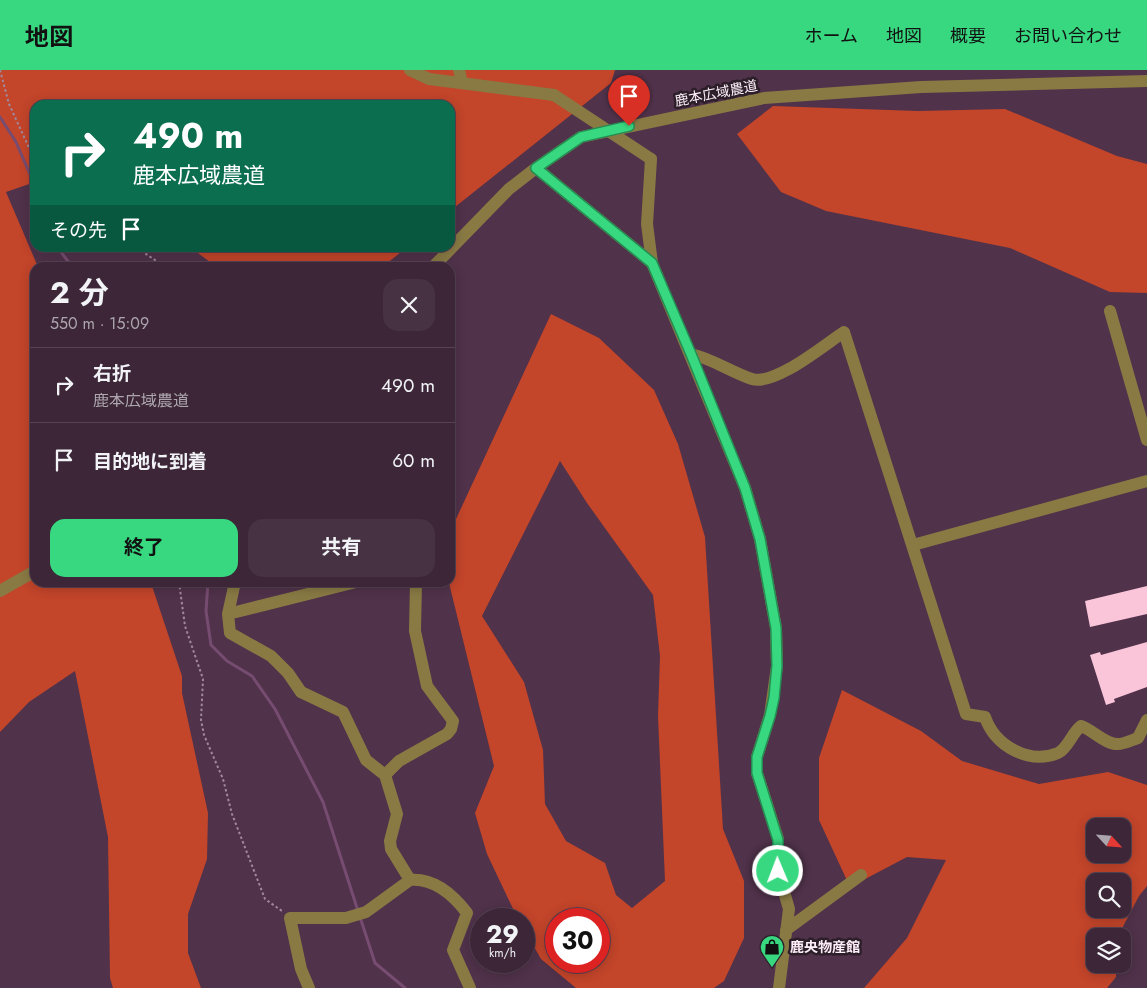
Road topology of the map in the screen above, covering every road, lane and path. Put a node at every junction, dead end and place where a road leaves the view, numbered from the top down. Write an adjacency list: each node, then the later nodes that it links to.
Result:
1 (0, 70): 6 (path)
2 (410, 70): 5 (street)
3 (459, 70): 5 (street)
4 (1147, 80): 7 (street, 鹿本広域農道)
5 (462, 83): 13 (street, bridge)
6 (30, 150)
7 (536, 168): 8 (street, 鹿本広域農道); 13 (street)
8 (455, 244)
9 (143, 252): 11 (path)
10 (448, 252): 12 (street, 鹿本広域農道)
11 (158, 262)
12 (438, 262)
13 (652, 263): 15 (street)
14 (1110, 312): 16 (street)
15 (691, 354): 18 (street); 31 (street)
16 (1147, 440)
17 (1147, 481): 18 (street)
18 (913, 544): 26 (street)
19 (30, 574): 24 (street)
20 (180, 587): 30 (path)
21 (234, 587): 25 (street)
22 (336, 587): 25 (street)
23 (416, 587): 27 (street)
24 (0, 591)
25 (228, 614): 27 (street)
26 (1147, 720)
27 (385, 774): 29 (street)
28 (861, 875): 31 (street)
29 (410, 880): 30 (street); 33 (street)
30 (290, 918): 32 (street)
31 (786, 930): 34 (street)
32 (310, 988)
33 (470, 988)
34 (779, 988)

